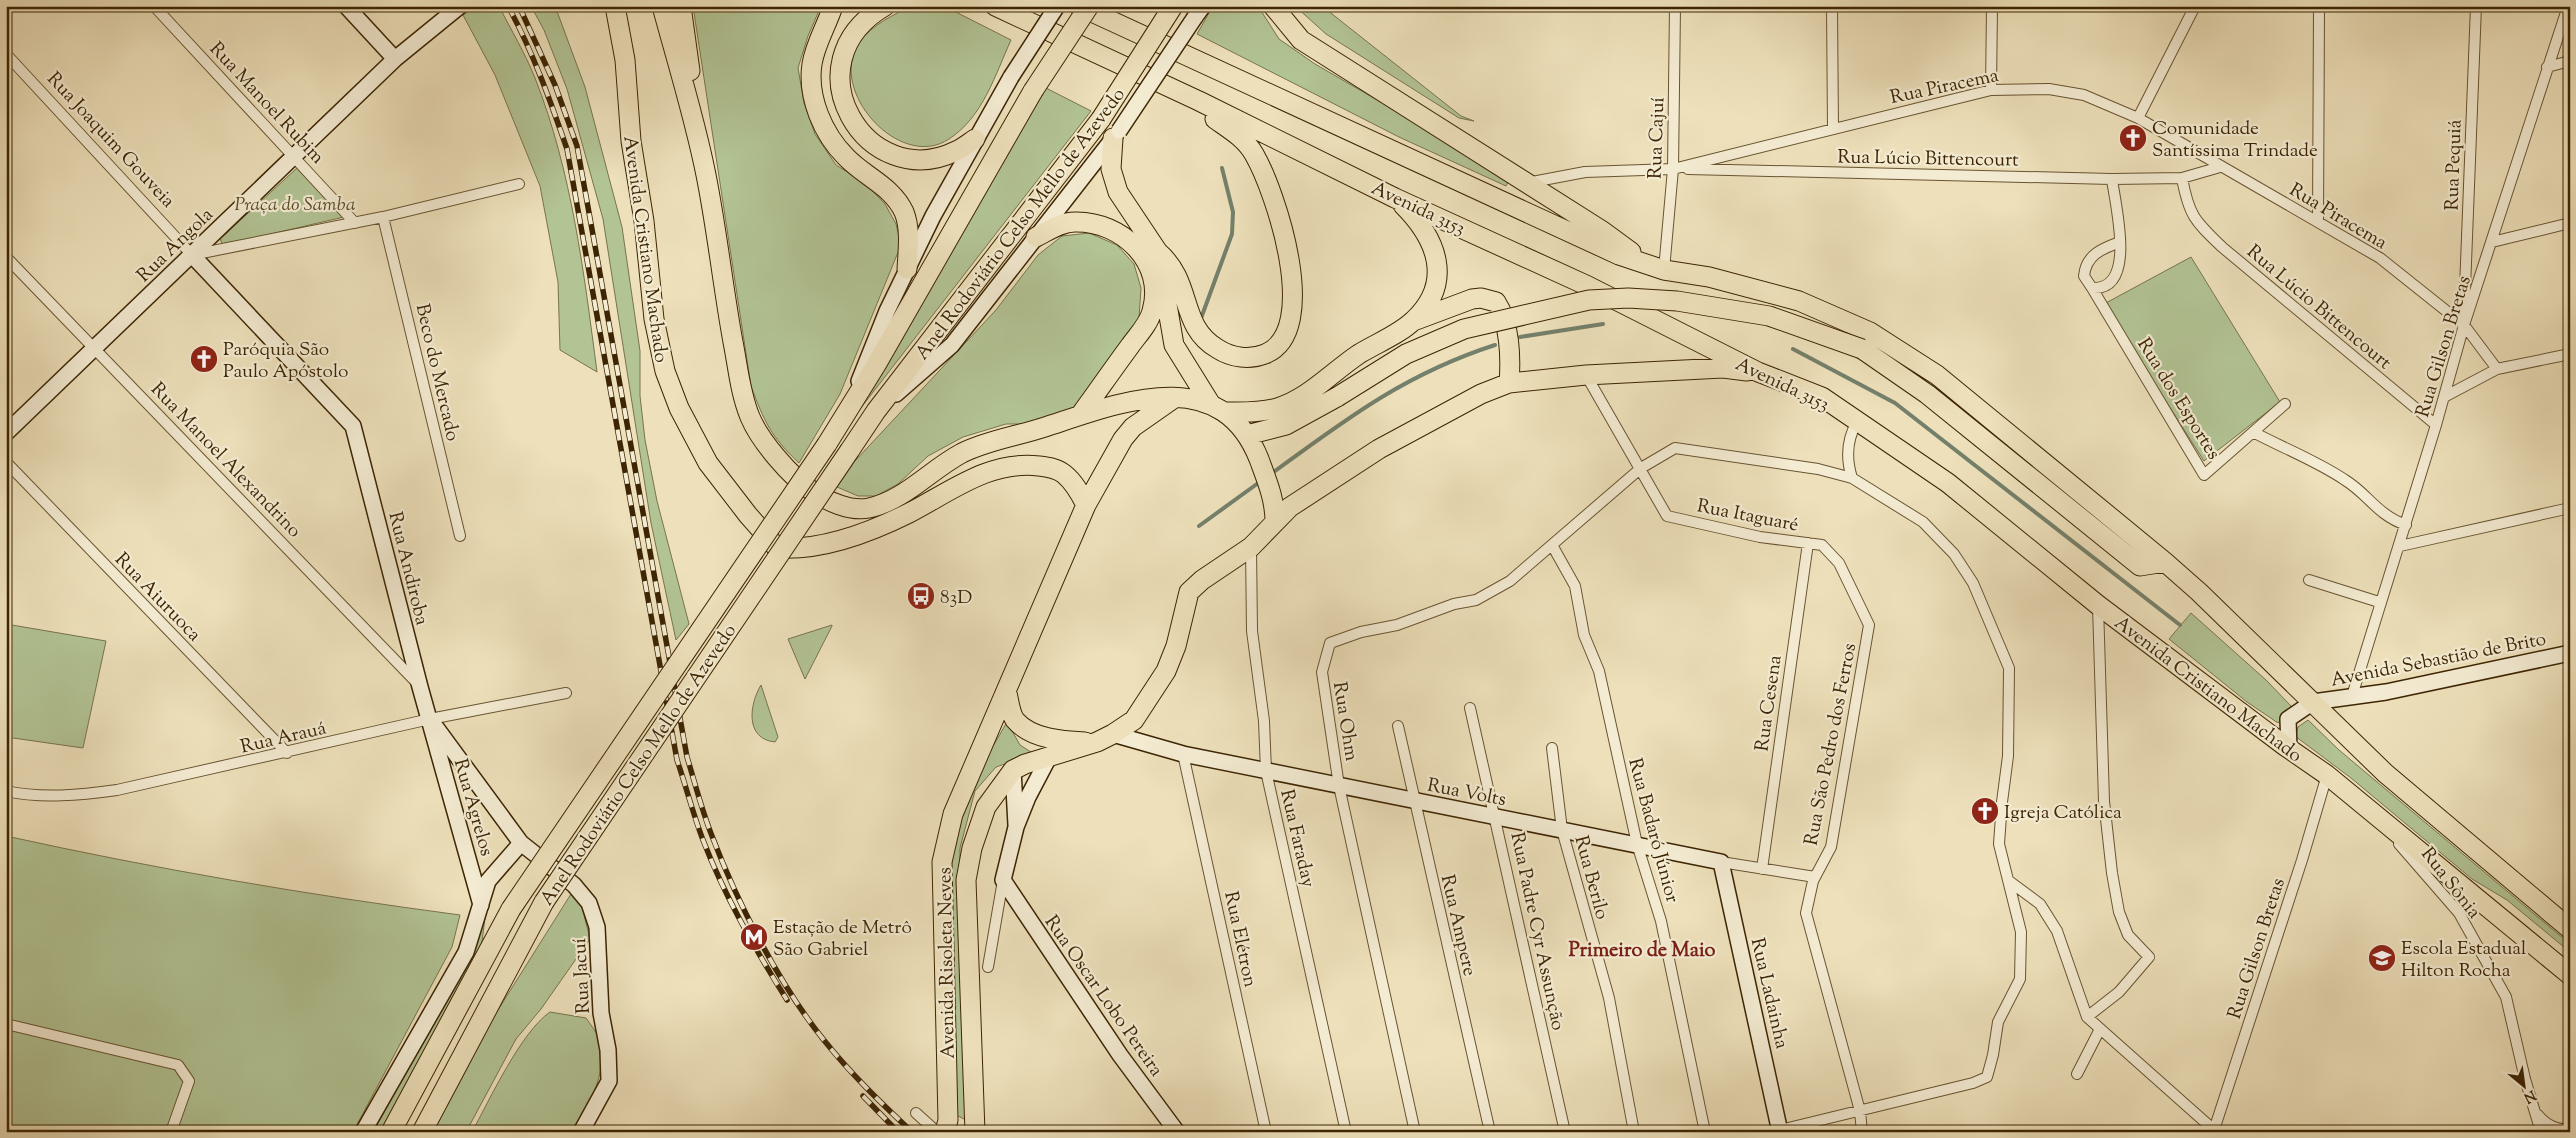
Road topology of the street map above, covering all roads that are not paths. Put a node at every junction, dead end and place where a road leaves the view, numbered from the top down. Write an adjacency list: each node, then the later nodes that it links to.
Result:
1 (154, 6): 33 (street, Rua Manoel Rubim)
2 (346, 6): 24 (street)
3 (460, 6): 24 (street, Rua Angola)
4 (615, 6): 80 (highway, Avenida Cristiano Machado)
5 (662, 6): 36 (highway)
6 (681, 6): 36 (highway)
7 (833, 6): 53 (highway)
8 (885, 6): 32 (highway)
9 (995, 6): 28 (highway, Avenida 3153)
10 (1057, 6): 32 (street, Anel Rodoviário Celso Mello de Azevedo, bridge)
11 (1078, 6): 52 (highway, Avenida 3153)
12 (1089, 6): 70 (highway, Anel Rodoviário Celso Mello de Azevedo, bridge)
13 (1173, 6): 67 (highway, Anel Rodoviário Celso Mello de Azevedo, bridge)
14 (1273, 6): 39 (highway)
15 (1675, 6): 35 (street, Rua Cajuí)
16 (1832, 6): 30 (street)
17 (1992, 6): 27 (street)
18 (2195, 6): 29 (street)
19 (2319, 6): 43 (street)
20 (2476, 6): 56 (street, Rua Pequiá)
21 (2568, 6): 26 (street, Rua Gilson Bretas)
22 (1199, 12): 31 (street, Anel Rodoviário Celso Mello de Azevedo, bridge)
23 (6, 54): 50 (street, Rua Joaquim Gouveia)
24 (395, 60): 33 (street, Rua Angola)
25 (2570, 61): 26 (street)
26 (2547, 67): 48 (street, Rua Gilson Bretas)
27 (1991, 90): 29 (street, Rua Piracema); 30 (street, Rua Piracema)
28 (1199, 101): 41 (highway, Avenida 3153); 49 (highway)
29 (2138, 118): 34 (street, Rua Piracema)
30 (1833, 129): 35 (street, Rua Piracema)
31 (1116, 135): 46 (street, Anel Rodoviário Celso Mello de Azevedo); 49 (highway)
32 (975, 139): 53 (street, Anel Rodoviário Celso Mello de Azevedo)
33 (294, 156): 44 (street, Rua Manoel Rubim); 50 (street, Rua Angola)
34 (2220, 167): 37 (street, Rua Lúcio Bittencourt); 43 (street, Rua Piracema)
35 (1673, 169): 38 (street, Rua Lúcio Bittencourt); 39 (street, Rua Piracema); 52 (street, Rua Cajuí)
36 (706, 175): 69 (highway)
37 (2182, 178): 38 (street, Rua Lúcio Bittencourt); 72 (street, Rua Lúcio Bittencourt)
38 (2112, 179): 47 (street)
39 (1527, 183): 52 (highway)
40 (519, 184): 42 (street)
41 (1395, 198): 55 (highway); 60 (highway, Avenida 3153)
42 (383, 217): 44 (street); 84 (street, Beco do Mercado)
43 (2318, 222): 56 (street, Rua Piracema)
44 (355, 223): 50 (street)
45 (2570, 223): 48 (street)
46 (1036, 238): 67 (street, Anel Rodoviário Celso Mello de Azevedo); 69 (highway)
47 (2120, 242): 54 (street); 54 (street, Rua dos Esportes)
48 (2492, 242): 56 (street, Rua Gilson Bretas)
49 (1158, 252): 66 (highway)
50 (192, 255): 57 (street, Rua Angola); 73 (street, Rua Joaquim Gouveia)
51 (6, 258): 57 (street, Rua Manoel Alexandrino)
52 (1657, 268): 90 (highway)
53 (907, 269): 70 (street, Anel Rodoviário Celso Mello de Azevedo)
54 (2092, 288): 74 (street, Rua dos Esportes)
55 (1413, 321): 62 (highway); 66 (highway)
56 (2464, 325): 59 (street, Rua Piracema); 63 (street, Rua Gilson Bretas)
57 (93, 349): 75 (street, Rua Angola); 95 (street, Rua Manoel Alexandrino)
58 (2570, 354): 59 (street)
59 (2497, 369): 63 (street)
60 (1758, 372): 61 (highway); 68 (highway, Avenida 3153)
61 (1586, 375): 62 (highway); 78 (street)
62 (1509, 383): 82 (highway)
63 (2444, 397): 72 (street, Rua Gilson Bretas)
64 (1174, 398): 66 (highway); 69 (highway); 80 (highway, Avenida Risoleta Neves)
65 (2285, 404): 74 (street, Rua dos Esportes)
66 (1217, 407): 76 (highway)
67 (876, 411): 143 (highway, Anel Rodoviário Celso Mello de Azevedo, bridge)
68 (1840, 411): 71 (highway, Avenida Cristiano Machado)
69 (1081, 414)
70 (845, 415): 142 (highway, Anel Rodoviário Celso Mello de Azevedo, bridge)
71 (1857, 422): 79 (street); 93 (highway, Avenida Cristiano Machado)
72 (2436, 425): 83 (street, Rua Gilson Bretas)
73 (353, 426): 95 (street, Rua Andiroba)
74 (2253, 432): 83 (street)
75 (6, 433)
76 (1247, 436): 82 (highway); 90 (highway, bridge)
77 (6, 462): 106 (street, Rua Aiuruoca)
78 (1641, 468): 79 (street, Rua Ohm); 85 (street, Rua Itaguaré); 86 (street, Rua Ohm)
79 (1852, 478): 125 (street, Rua Ohm)
80 (1086, 505): 97 (highway, Avenida Risoleta Neves)
81 (2570, 508): 88 (street)
82 (1275, 522): 89 (highway)
83 (2406, 525): 88 (street, Rua Gilson Bretas)
84 (460, 536)
85 (1808, 543): 87 (street, Rua Itaguaré); 122 (street, Rua Cesena)
86 (1552, 545): 112 (street, Rua Ohm); 120 (street, Rua Badaró Júnior)
87 (1822, 545): 123 (street, Rua São Pedro dos Ferros)
88 (2400, 546): 92 (street, Rua Gilson Bretas)
89 (1252, 547): 103 (highway); 110 (street, Rua Faraday)
90 (2165, 562): 99 (highway)
91 (2309, 580): 92 (street)
92 (2380, 602): 98 (street, Rua Gilson Bretas)
93 (2098, 606): 105 (highway, Avenida Cristiano Machado); 130 (street)
94 (2570, 654): 98 (street, Avenida Sebastião de Brito)
95 (420, 687): 101 (street, Rua Andiroba)
96 (566, 693): 101 (street, Rua Arauá)
97 (1006, 693): 103 (highway); 137 (highway, Avenida Risoleta Neves)
98 (2352, 696): 99 (street, Avenida Sebastião de Brito)
99 (2313, 702): 105 (street); 127 (highway)
100 (1470, 708): 116 (street, Rua Padre Cyr Assunção)
101 (430, 719): 106 (street, Rua Arauá); 119 (street); 126 (street, Rua Agrelos)
102 (1398, 726): 114 (street, Rua Ampere)
103 (1105, 738): 107 (street, Rua Volts); 108 (highway)
104 (1552, 748): 118 (street, Rua Berilo)
105 (2289, 749): 111 (highway, Avenida Cristiano Machado)
106 (287, 753): 113 (street, Rua Arauá)
107 (1183, 754): 110 (street, Rua Volts); 147 (street, Rua Elétron)
108 (1056, 756): 109 (highway); 117 (street)
109 (1013, 770): 117 (street); 145 (highway, Avenida Risoleta Neves)
110 (1266, 771): 112 (street, Rua Volts); 148 (street, Rua Faraday)
111 (2327, 775): 115 (highway, Avenida Cristiano Machado); 132 (street, Rua Gilson Bretas)
112 (1340, 786): 114 (street, Rua Volts); 149 (street, Rua Ohm)
113 (6, 791)
114 (1414, 800): 116 (street, Rua Volts); 150 (street, Rua Ampere)
115 (2366, 805): 129 (highway, Avenida Cristiano Machado); 135 (street, Rua Sônia)
116 (1496, 817): 118 (street, Rua Volts); 151 (street, Rua Padre Cyr Assunção)
117 (1016, 826): 124 (street)
118 (1562, 830): 120 (street, Rua Volts); 152 (street, Rua Berilo)
119 (521, 843): 126 (street); 144 (street, Rua Jacuí)
120 (1637, 844): 121 (street, Rua Volts); 153 (street, Rua Badaró Júnior)
121 (1721, 862): 122 (street, Rua Volts); 139 (street, Rua Ladainha)
122 (1762, 868): 123 (street, Rua Volts)
123 (1815, 877): 134 (street, Rua São Pedro dos Ferros)
124 (1003, 880): 128 (street); 146 (street, Rua Oscar Lobo Pereira)
125 (2009, 881): 130 (street); 134 (street, Rua Ohm)
126 (482, 905): 141 (street)
127 (2570, 929)
128 (988, 967)
129 (2567, 970)
130 (2087, 1017): 132 (street)
131 (6, 1024): 140 (street)
132 (2100, 1029): 133 (street)
133 (2077, 1074)
134 (1860, 1111): 139 (street); 154 (street, Rua São Pedro dos Ferros)
135 (2536, 1112): 138 (street); 155 (street, Rua Sônia)
136 (916, 1114): 137 (street)
137 (944, 1128)
138 (2570, 1130)
139 (1778, 1131)
140 (171, 1132)
141 (363, 1132)
142 (391, 1132)
143 (422, 1132)
144 (581, 1132)
145 (975, 1132)
146 (1177, 1132)
147 (1266, 1132)
148 (1346, 1132)
149 (1415, 1132)
150 (1490, 1132)
151 (1565, 1132)
152 (1634, 1132)
153 (1705, 1132)
154 (1862, 1132)
155 (2541, 1132)

